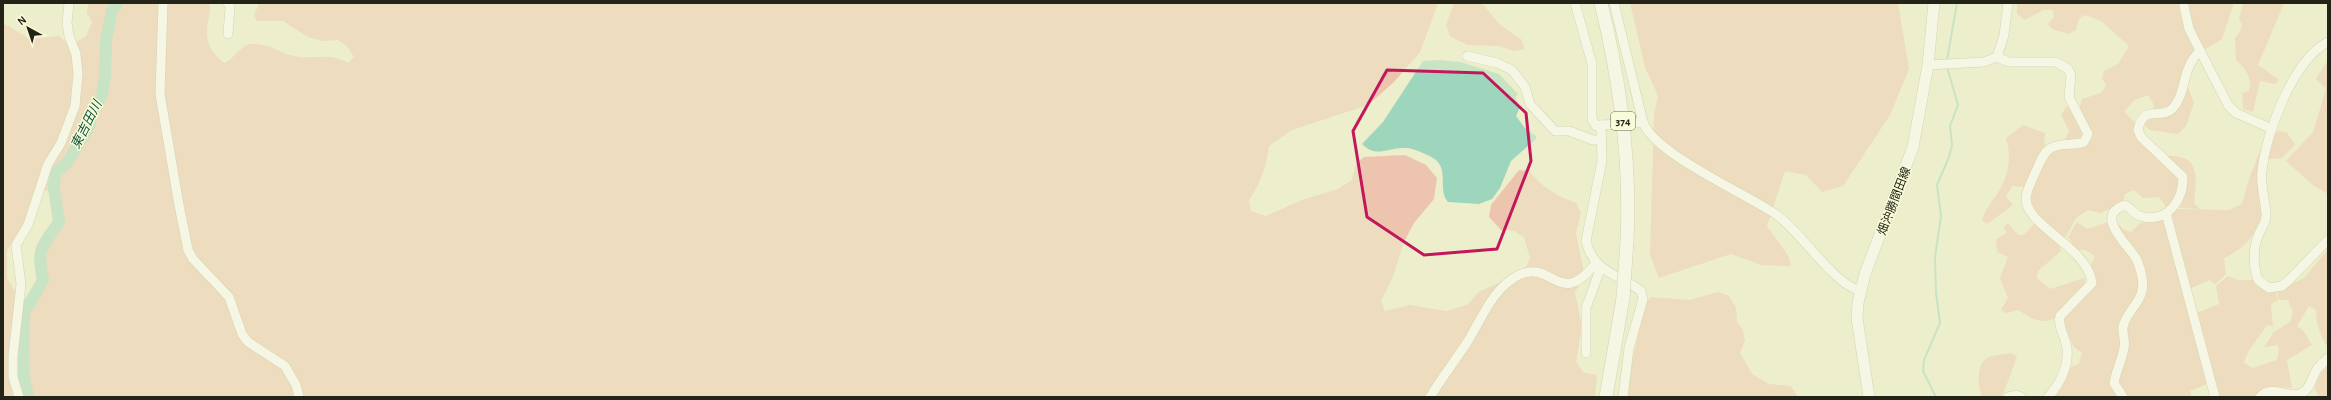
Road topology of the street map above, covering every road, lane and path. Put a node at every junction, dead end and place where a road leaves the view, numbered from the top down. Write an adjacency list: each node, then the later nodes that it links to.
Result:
1 (69, 3): 28 (street)
2 (162, 3): 29 (street)
3 (228, 3): 10 (street)
4 (1576, 3): 19 (street)
5 (1601, 3): 31 (highway, 374, bridge)
6 (1614, 3): 16 (street)
7 (1934, 3): 15 (main road, 畑沖勝間田線)
8 (2008, 3): 14 (street)
9 (2184, 6): 12 (street)
10 (228, 34)
11 (2328, 42): 20 (street)
12 (2200, 51): 20 (street); 22 (street)
13 (1466, 56): 21 (street)
14 (1997, 57): 15 (street); 36 (street)
15 (1928, 65): 25 (main road, 畑沖勝間田線)
16 (1643, 122): 17 (street); 25 (street)
17 (1631, 123)
18 (1618, 124): 19 (street)
19 (1601, 126): 21 (street)
20 (2272, 129): 23 (street)
21 (1602, 140): 24 (street)
22 (2166, 214): 37 (street); 38 (street)
23 (2328, 240)
24 (1598, 265): 26 (street); 30 (street); 32 (street)
25 (1860, 290): 33 (main road, 畑沖勝間田線)
26 (1586, 354)
27 (2328, 358): 39 (street)
28 (19, 397)
29 (299, 397)
30 (1430, 397)
31 (1606, 397)
32 (1623, 397)
33 (1868, 397)
34 (2008, 397): 35 (street)
35 (2022, 397)
36 (2048, 397)
37 (2123, 397)
38 (2215, 397)
39 (2260, 397)

